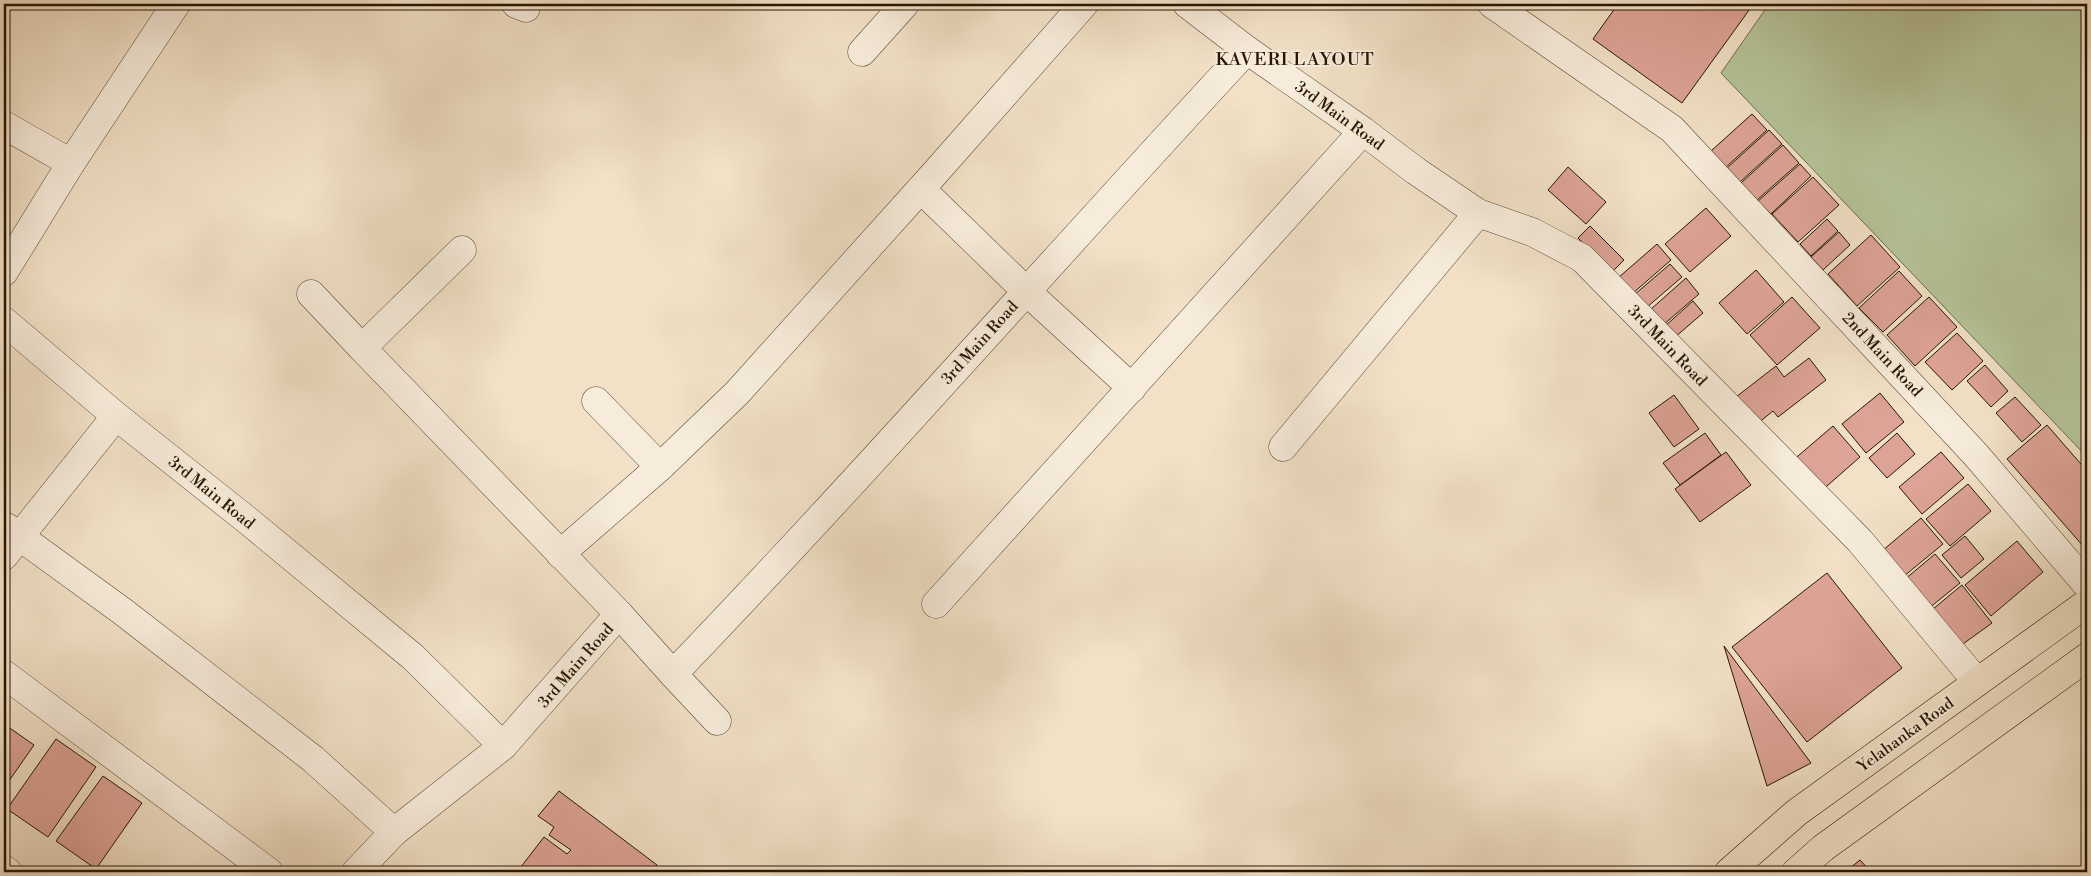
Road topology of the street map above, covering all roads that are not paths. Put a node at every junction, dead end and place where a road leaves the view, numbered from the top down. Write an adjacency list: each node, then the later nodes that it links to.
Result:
1 (176, 4): 10 (street)
2 (905, 4): 7 (street)
3 (1084, 4): 11 (street)
4 (1187, 4): 6 (street)
5 (1492, 4): 26 (street, 2nd Main Road)
6 (1247, 50): 9 (street, 3rd Main Road); 15 (street, 3rd Main Road)
7 (862, 52)
8 (4, 125): 10 (street)
9 (1363, 131): 12 (street, 3rd Main Road); 19 (street)
10 (71, 164): 14 (street)
11 (921, 189): 15 (street); 23 (street)
12 (1478, 213): 22 (street); 33 (street, 3rd Main Road)
13 (462, 250): 18 (street)
14 (4, 272)
15 (1026, 291): 19 (street); 32 (street, 3rd Main Road)
16 (311, 294): 18 (street)
17 (4, 321): 21 (street, 3rd Main Road)
18 (362, 348): 25 (street)
19 (1132, 388): 28 (street)
20 (596, 401): 23 (street)
21 (116, 416): 24 (street); 35 (street, 3rd Main Road)
22 (1283, 447)
23 (660, 467): 25 (street)
24 (9, 539): 36 (street)
25 (560, 554): 29 (street)
26 (2087, 585)
27 (2087, 603): 33 (main road, Yelahanka Road)
28 (936, 604)
29 (619, 614): 32 (street, 3rd Main Road); 35 (street, 3rd Main Road)
30 (2087, 658): 42 (main road)
31 (4, 674): 39 (street)
32 (673, 674): 34 (street)
33 (1977, 682): 41 (main road, Yelahanka Road)
34 (718, 721)
35 (503, 746): 36 (street)
36 (394, 832): 40 (street)
37 (4, 868): 38 (street)
38 (8, 872)
39 (270, 872)
40 (356, 872)
41 (1729, 872)
42 (1796, 872)

